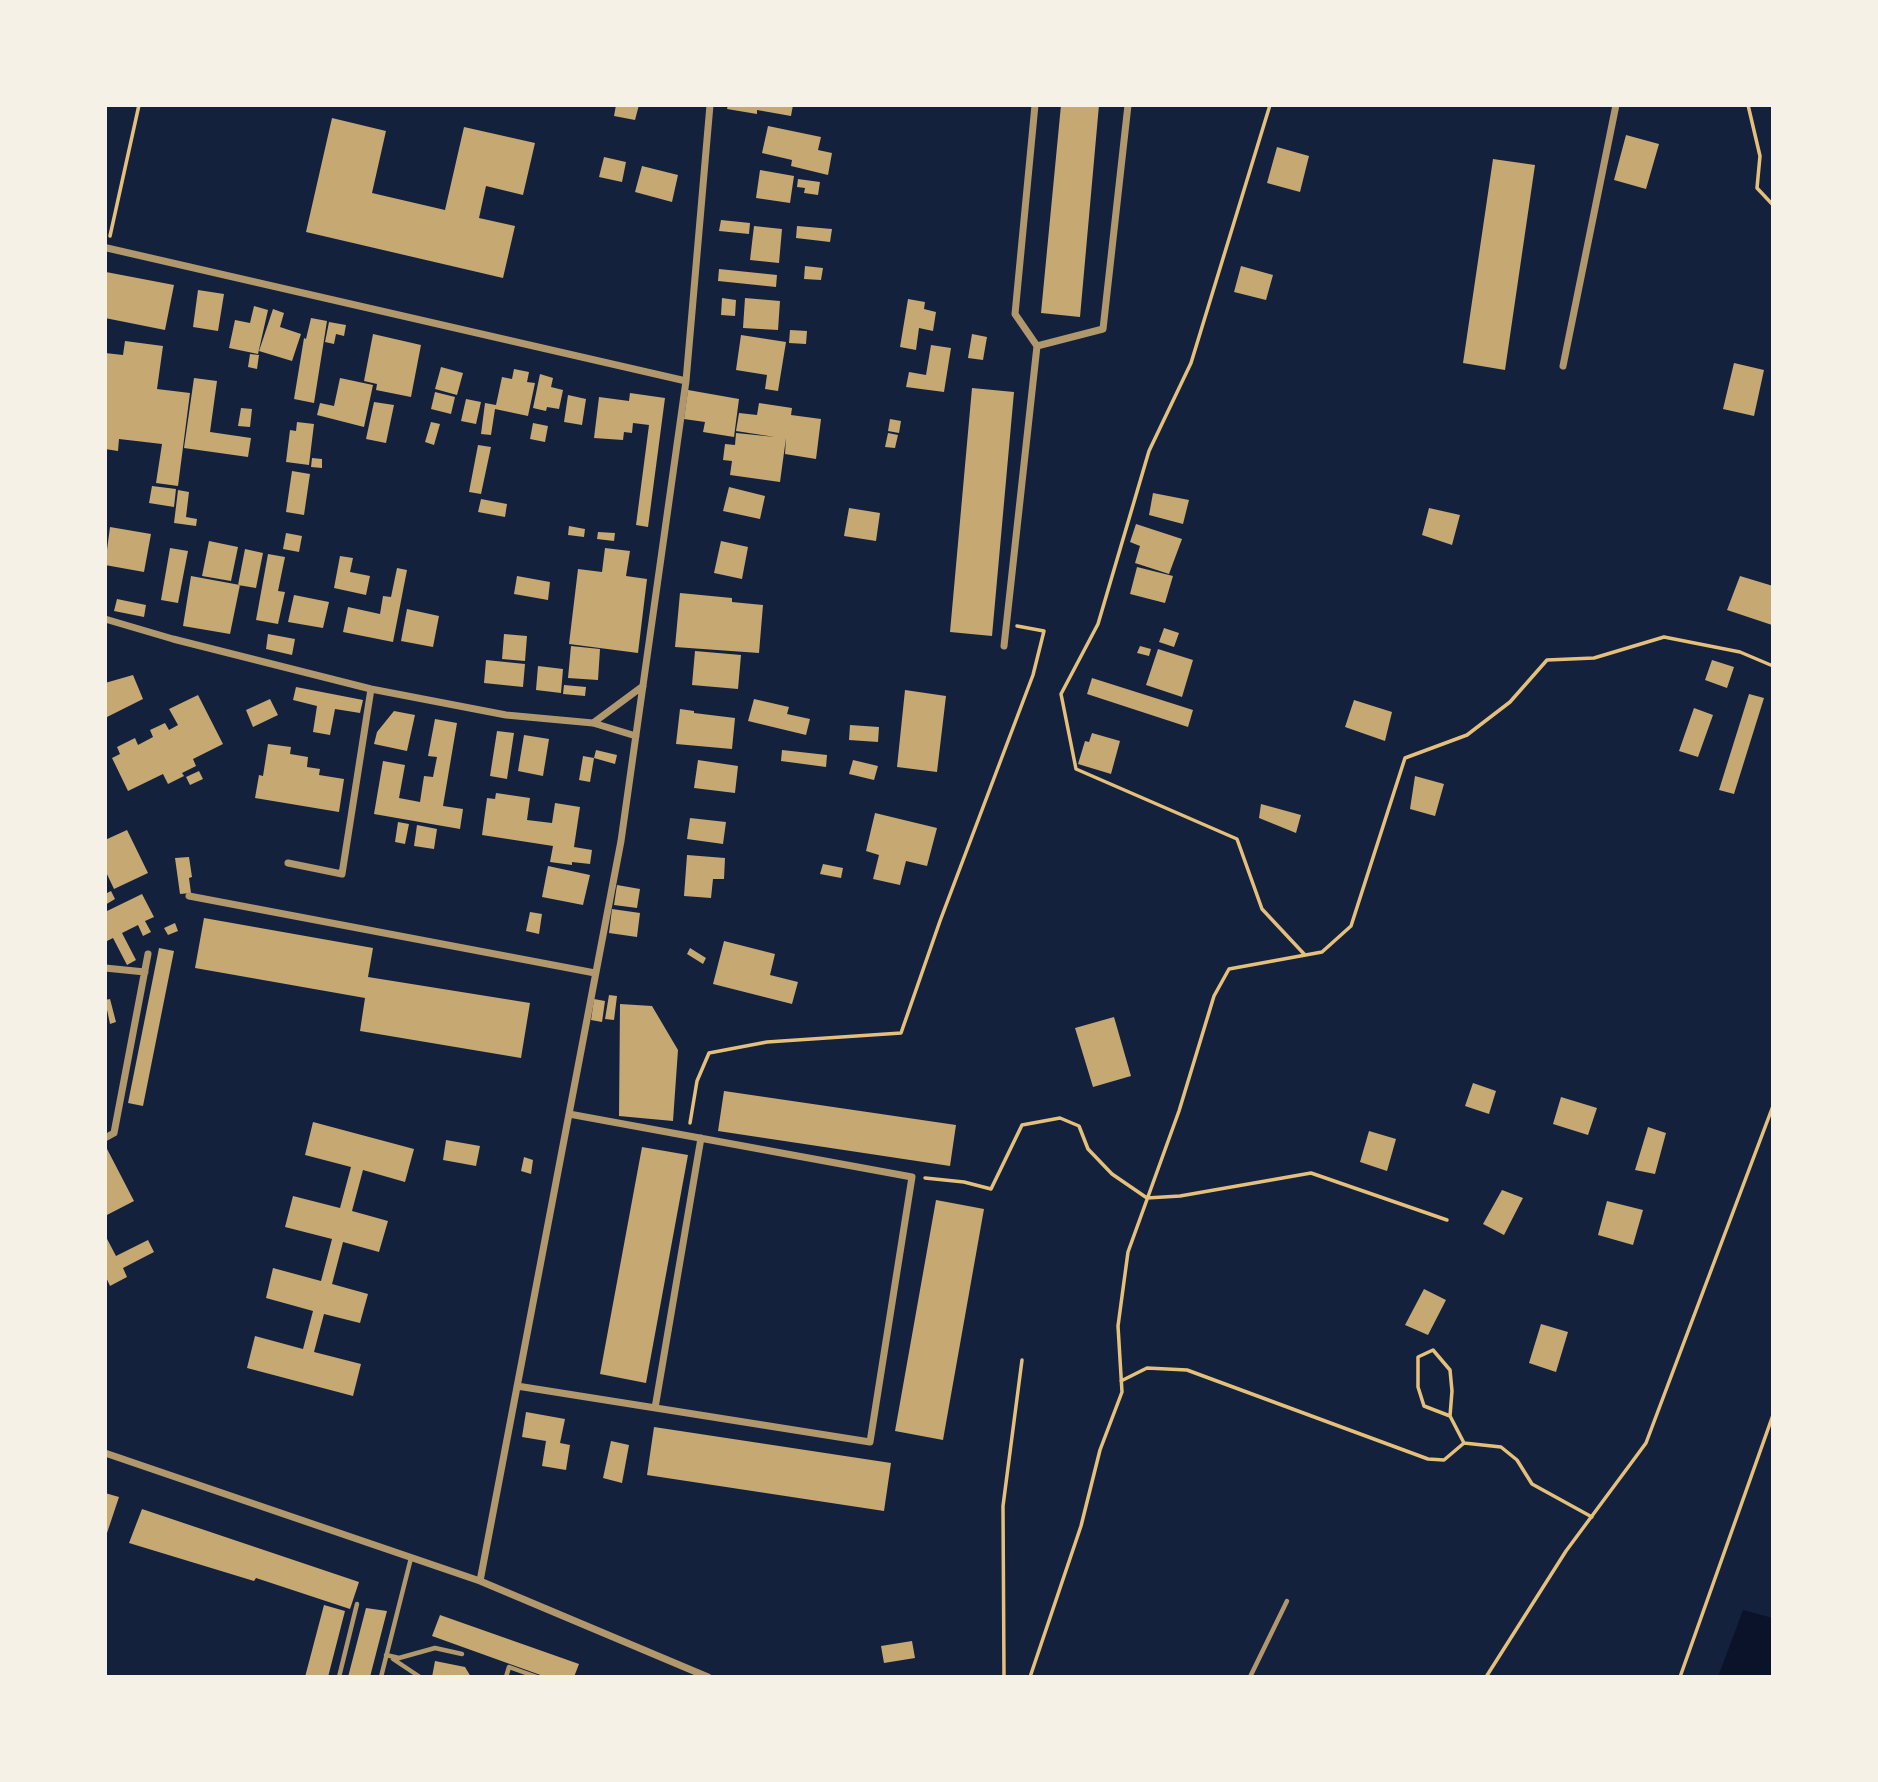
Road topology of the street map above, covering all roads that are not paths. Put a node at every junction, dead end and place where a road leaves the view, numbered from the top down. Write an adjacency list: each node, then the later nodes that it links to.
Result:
1 (710, 105): 8 (street)
2 (1035, 105): 6 (street)
3 (1128, 105): 6 (street)
4 (1616, 105): 7 (street)
5 (107, 248): 8 (street)
6 (1037, 346): 10 (street)
7 (1563, 366)
8 (686, 381): 11 (street)
9 (105, 619): 12 (street)
10 (1004, 646)
11 (643, 686): 13 (street); 14 (street)
12 (371, 688): 13 (street); 15 (street)
13 (593, 723): 14 (street)
14 (636, 736): 20 (street)
15 (288, 863)
16 (189, 896): 20 (street)
17 (148, 954): 19 (street)
18 (105, 968): 19 (street)
19 (145, 972): 22 (street)
20 (595, 973): 21 (street)
21 (569, 1114): 23 (street); 24 (street)
22 (105, 1138)
23 (701, 1138): 25 (street); 25 (street)
24 (517, 1386): 25 (street); 28 (street)
25 (654, 1408)
26 (105, 1453): 27 (street)
27 (411, 1558): 28 (street); 32 (lane)
28 (480, 1581): 38 (street)
29 (1287, 1601): 39 (lane)
30 (356, 1604): 33 (lane)
31 (462, 1654): 32 (lane)
32 (386, 1655): 34 (lane); 35 (lane)
33 (339, 1677)
34 (381, 1677)
35 (420, 1677)
36 (506, 1677): 37 (lane)
37 (537, 1677)
38 (709, 1677)
39 (1250, 1677)

